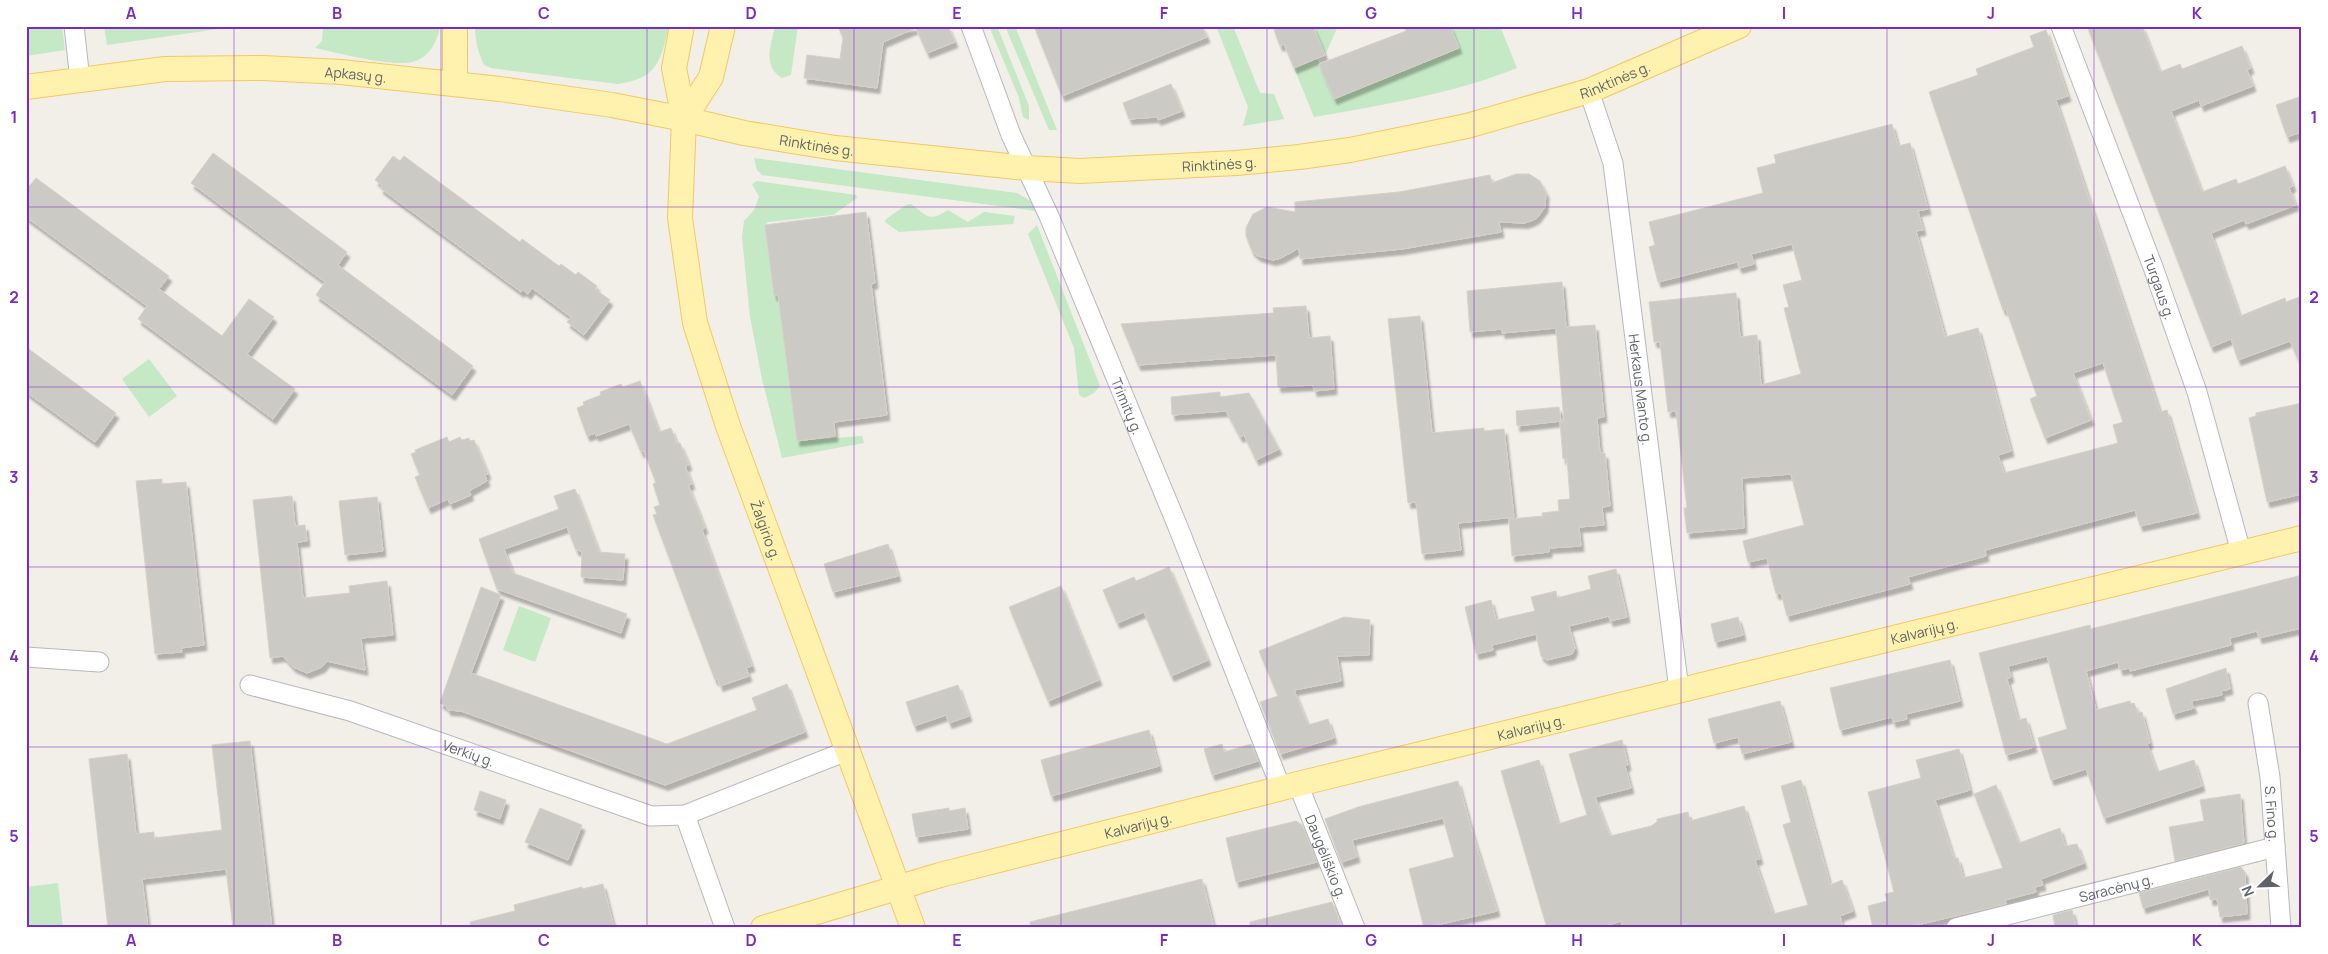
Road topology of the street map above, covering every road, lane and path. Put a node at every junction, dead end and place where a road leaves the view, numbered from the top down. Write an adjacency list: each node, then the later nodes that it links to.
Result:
1 (74, 26): 8 (street)
2 (455, 26): 9 (main road)
3 (682, 26): 12 (main road, Žalgirio g.)
4 (723, 26): 12 (main road)
5 (971, 26): 13 (street, Trimitų g.)
6 (1739, 26): 11 (main road, Rinktinės g.)
7 (2061, 26): 15 (street, Turgaus g.)
8 (80, 80): 9 (main road, Apkasų g.); 10 (main road, Apkasų g.)
9 (455, 84): 12 (main road, Apkasų g.)
10 (26, 87)
11 (1589, 91): 13 (main road, Rinktinės g.); 19 (street, Herkaus Manto g.)
12 (684, 119): 13 (main road, Rinktinės g.); 21 (main road, Žalgirio g.)
13 (1027, 168): 22 (street, Trimitų g.)
14 (2302, 538): 15 (main road, Kalvarijų g.)
15 (2241, 552): 19 (main road, Kalvarijų g.)
16 (26, 657): 17 (street)
17 (99, 662)
18 (250, 685): 23 (street, Verkių g.)
19 (1679, 690): 22 (main road, Kalvarijų g.)
20 (2258, 703): 24 (street, S. Fino g.)
21 (849, 750): 23 (street, Verkių g.); 25 (main road, Žalgirio g.)
22 (1289, 786): 25 (main road, Kalvarijų g.); 29 (street, Daugėliškio g.)
23 (685, 815): 26 (street)
24 (2275, 847): 30 (street, Saracėnų g.); 31 (street, S. Fino g.)
25 (899, 887): 27 (main road, Kalvarijų g.); 28 (main road, Žalgirio g.)
26 (725, 928)
27 (763, 928)
28 (913, 928)
29 (1355, 928)
30 (1956, 928)
31 (2281, 928)

